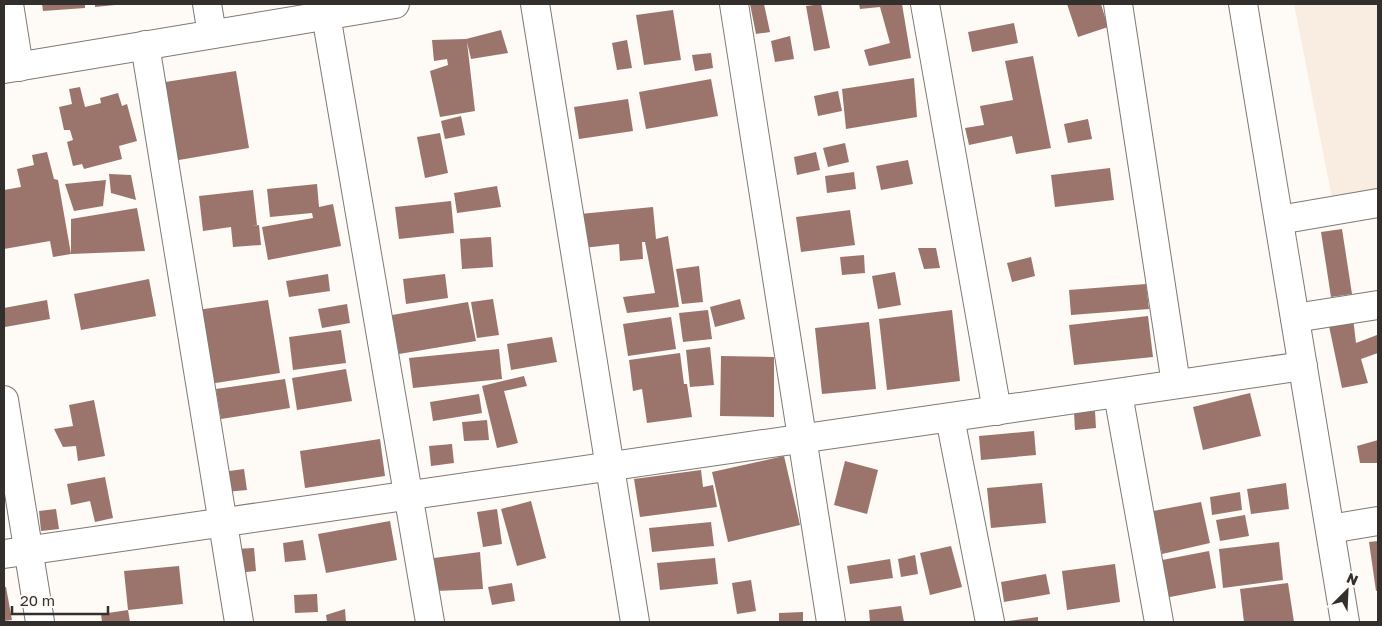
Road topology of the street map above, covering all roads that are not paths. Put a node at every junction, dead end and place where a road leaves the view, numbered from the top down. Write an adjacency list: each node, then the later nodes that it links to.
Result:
1 (9, 4): 12 (street)
2 (207, 4): 10 (street)
3 (395, 4): 9 (street)
4 (535, 4): 24 (street)
5 (734, 4): 23 (street)
6 (925, 4): 21 (street)
7 (1118, 4): 18 (street)
8 (1243, 4): 14 (street)
9 (326, 15): 10 (street); 25 (street)
10 (212, 34): 11 (street)
11 (145, 45): 12 (street); 27 (street)
12 (12, 68)
13 (1378, 203): 14 (street)
14 (1279, 220): 16 (street)
15 (1378, 306): 16 (street)
16 (1295, 318): 17 (street)
17 (1303, 366): 18 (street); 28 (street)
18 (1176, 384): 19 (street)
19 (1118, 394): 21 (street); 36 (street)
20 (4, 400): 29 (street)
21 (997, 411): 22 (street)
22 (950, 418): 23 (street); 35 (street)
23 (802, 439): 24 (street); 34 (street)
24 (610, 467): 25 (street); 33 (street)
25 (409, 496): 27 (street); 32 (street)
26 (1378, 521): 28 (street)
27 (223, 523): 29 (street); 31 (street)
28 (1330, 529): 37 (street)
29 (16, 553): 30 (street)
30 (40, 622)
31 (239, 622)
32 (430, 622)
33 (635, 622)
34 (831, 622)
35 (990, 622)
36 (1159, 622)
37 (1345, 622)

